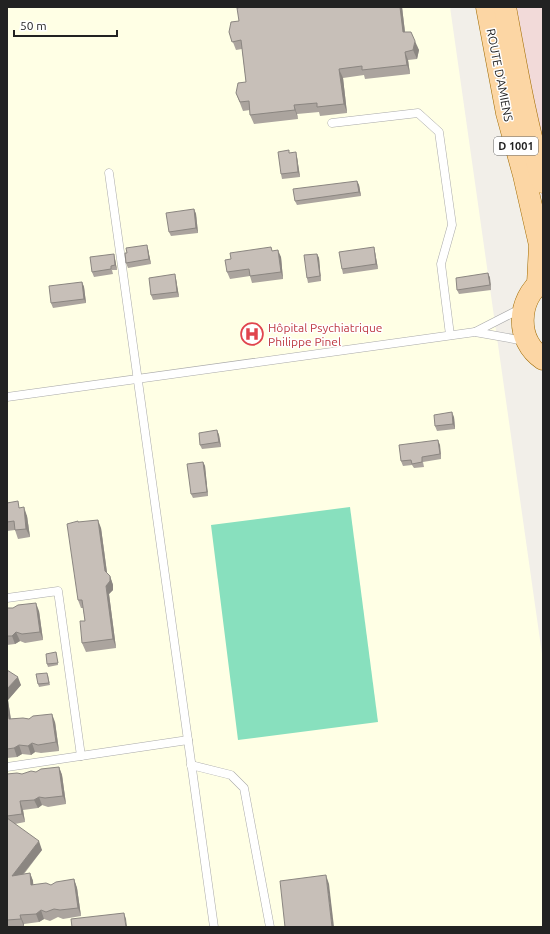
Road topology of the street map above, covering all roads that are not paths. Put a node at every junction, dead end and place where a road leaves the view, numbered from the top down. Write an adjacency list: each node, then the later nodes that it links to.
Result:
1 (486, 7): 6 (main road, ROUTE D'AMIENS / D 1001)
2 (505, 7): 5 (main road, D 1001)
3 (332, 123): 9 (lane)
4 (109, 173): 12 (lane)
5 (543, 182)
6 (540, 282): 7 (main road)
7 (524, 307): 8 (lane); 10 (main road)
8 (475, 332): 9 (lane); 10 (lane)
9 (450, 335): 12 (lane)
10 (527, 342): 11 (main road)
11 (543, 359)
12 (138, 378): 13 (lane); 15 (lane)
13 (7, 397)
14 (7, 598): 16 (lane)
15 (188, 740): 16 (lane); 17 (lane)
16 (81, 756): 18 (lane)
17 (191, 765): 19 (lane); 20 (lane)
18 (7, 768)
19 (214, 927)
20 (270, 927)

